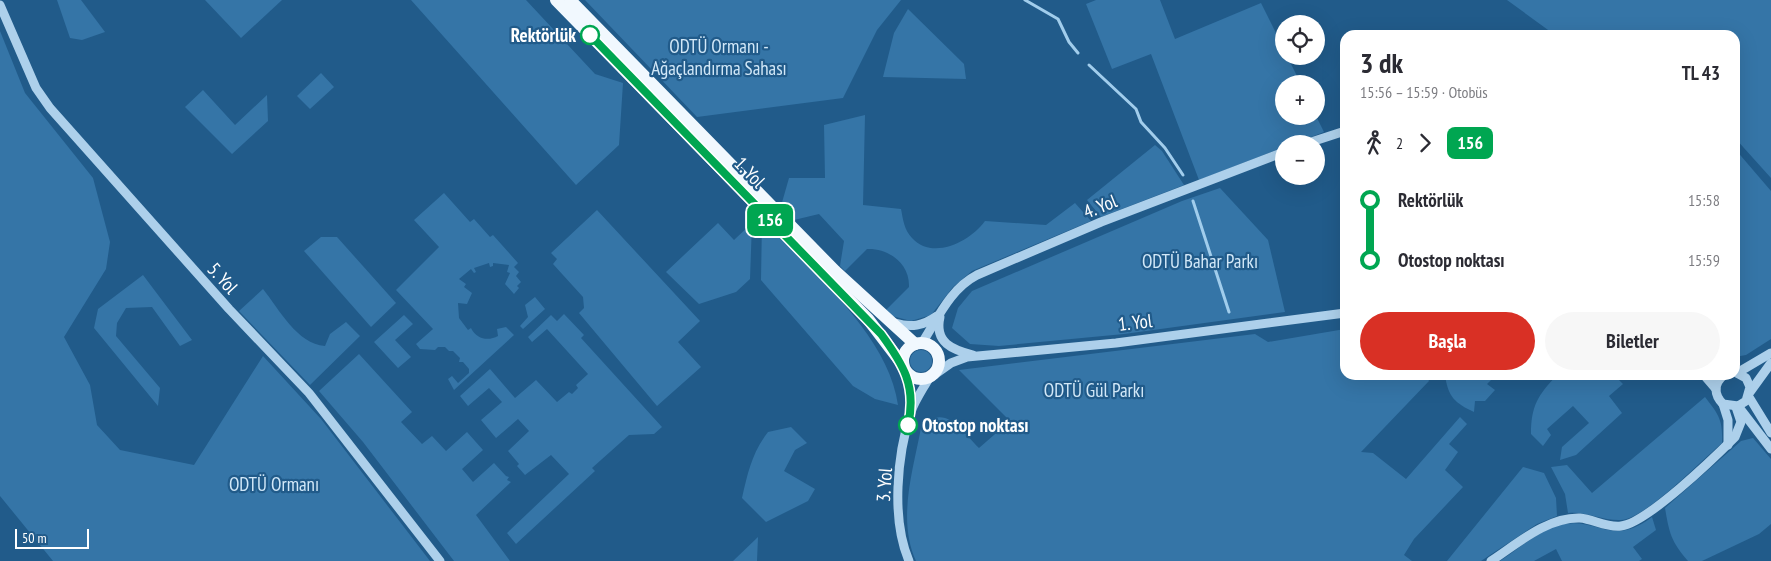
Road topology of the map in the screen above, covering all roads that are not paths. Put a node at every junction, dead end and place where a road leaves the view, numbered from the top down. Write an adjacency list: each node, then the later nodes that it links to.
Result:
1 (556, 0): 4 (main road, 1. Yol)
2 (570, 0): 4 (main road, 1. Yol)
3 (0, 5): 30 (street, 5. Yol)
4 (631, 71): 8 (main road, 1. Yol)
5 (1340, 133): 6 (street)
6 (1325, 138)
7 (1275, 155): 9 (street, 4. Yol)
8 (752, 195): 11 (main road, 1. Yol); 16 (main road, 1. Yol)
9 (942, 311): 11 (street, 4. Yol); 12 (street, 4. Yol); 14 (street, 4. Yol)
10 (1340, 314): 14 (street, 1. Yol)
11 (885, 319): 12 (main road, 1. Yol)
12 (918, 343): 16 (main road); 19 (main road)
13 (1771, 353): 17 (street)
14 (978, 356): 19 (street, 1. Yol)
15 (1771, 363): 23 (street)
16 (904, 368): 19 (main road); 26 (street, 3. Yol)
17 (1740, 370)
18 (1740, 375): 23 (street)
19 (932, 376): 26 (street, 3. Yol)
20 (1708, 380): 22 (street)
21 (1720, 380): 22 (street)
22 (1716, 389): 24 (street)
23 (1749, 394): 25 (street); 27 (street)
24 (1724, 404): 25 (street); 28 (street)
25 (1737, 406): 28 (street); 29 (street)
26 (912, 411): 31 (street, 3. Yol)
27 (1771, 433)
28 (1728, 445): 32 (street)
29 (1771, 449)
30 (440, 561)
31 (909, 561)
32 (1491, 561)

